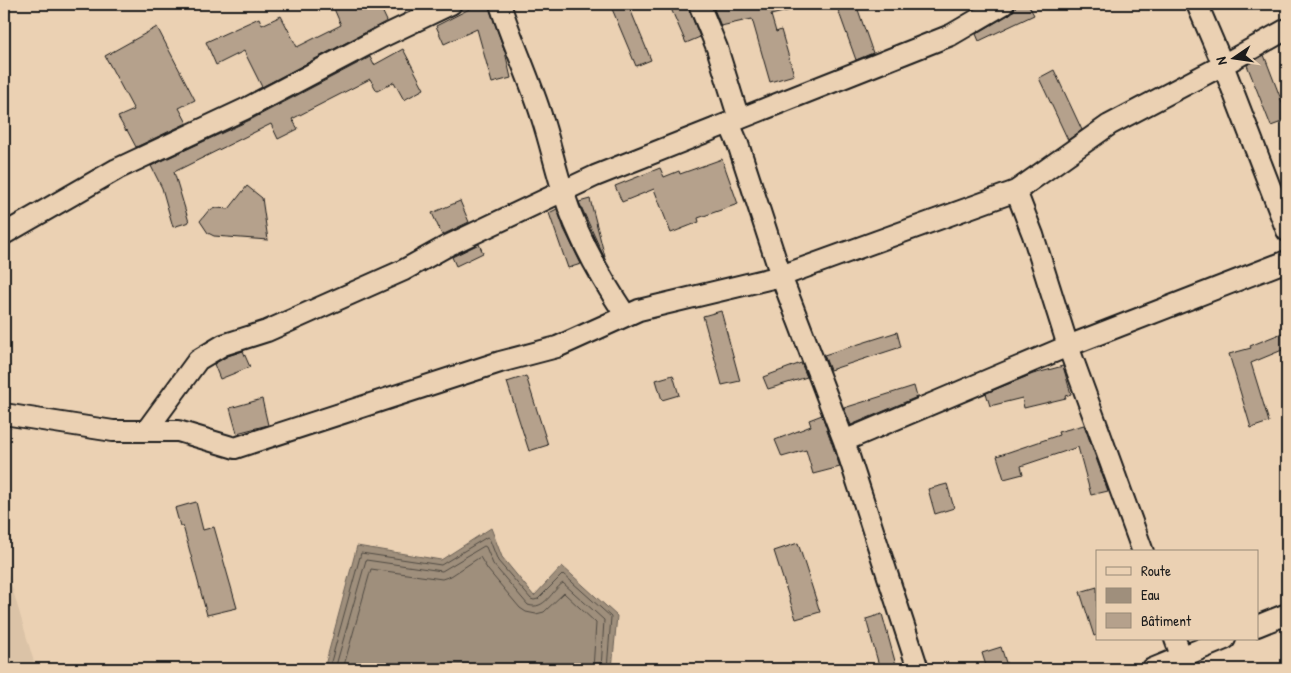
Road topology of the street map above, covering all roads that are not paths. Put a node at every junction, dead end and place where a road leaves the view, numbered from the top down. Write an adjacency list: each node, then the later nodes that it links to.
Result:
1 (451, 4): 12 (street)
2 (500, 4): 10 (street)
3 (699, 4): 8 (street)
4 (1004, 4): 8 (street)
5 (1197, 4): 7 (street)
6 (1287, 29): 7 (street)
7 (1223, 65): 9 (street); 11 (street)
8 (734, 121): 10 (street); 14 (street)
9 (1016, 191): 14 (street); 16 (street)
10 (563, 192): 15 (street); 18 (street)
11 (1287, 231)
12 (4, 234)
13 (1287, 261): 16 (street)
14 (781, 276): 15 (street); 19 (street)
15 (626, 316): 18 (street)
16 (1068, 346): 19 (street); 20 (street)
17 (4, 414): 18 (street)
18 (146, 431)
19 (844, 441): 25 (street)
20 (1142, 550)
21 (1287, 614): 22 (street)
22 (1258, 626)
23 (1222, 640): 24 (street)
24 (1181, 655): 26 (street)
25 (918, 669)
26 (1152, 669)

